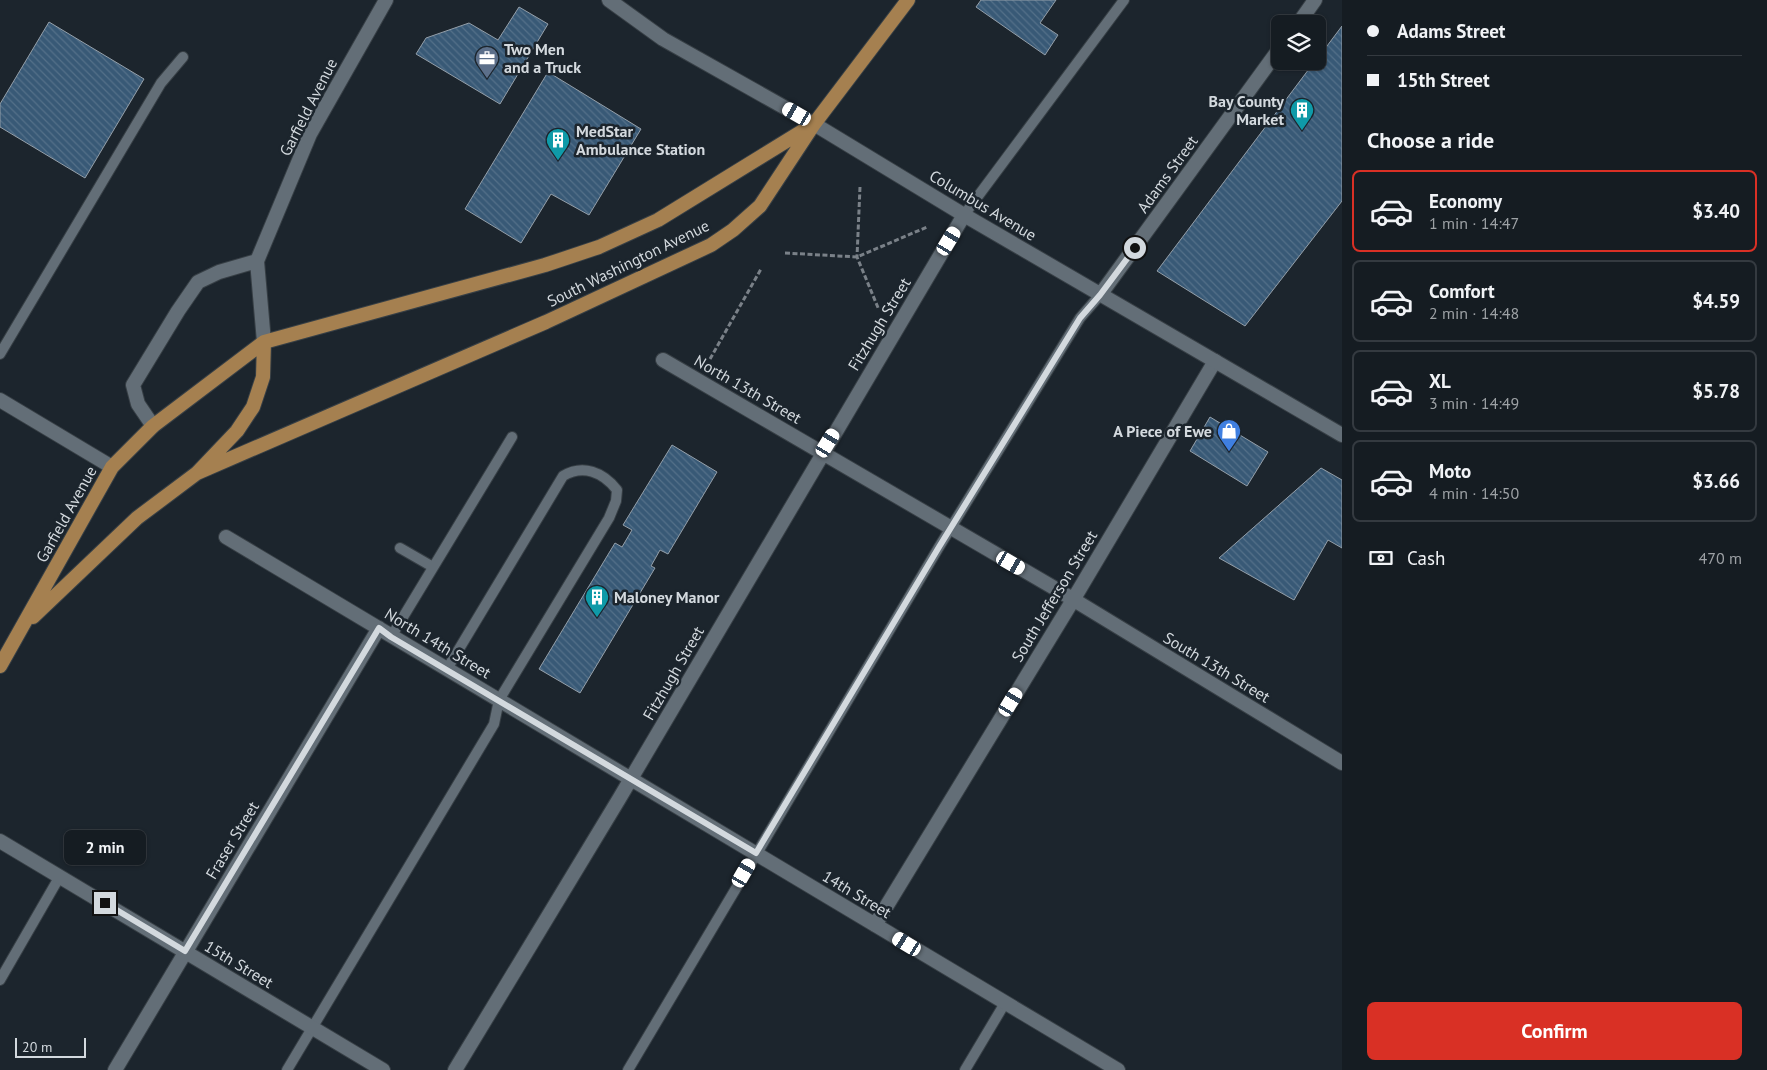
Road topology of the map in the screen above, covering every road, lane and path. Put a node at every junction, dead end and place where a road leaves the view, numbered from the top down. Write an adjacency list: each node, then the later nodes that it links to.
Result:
1 (386, 0): 15 (street, Garfield Avenue)
2 (609, 0): 9 (street, Columbus Avenue)
3 (908, 0): 9 (main road)
4 (1124, 0): 11 (lane)
5 (1315, 0): 6 (street)
6 (1304, 15)
7 (183, 57): 20 (lane)
8 (1271, 60): 17 (street, Adams Street)
9 (814, 124): 11 (street, Columbus Avenue); 19 (main road, South Washington Avenue); 30 (main road, South Washington Avenue)
10 (860, 188): 14 (path)
11 (964, 215): 17 (street, Columbus Avenue); 28 (street, Fitzhugh Street)
12 (927, 227): 14 (path)
13 (785, 253): 14 (path)
14 (857, 257): 18 (path)
15 (257, 262): 19 (street, Garfield Avenue); 25 (street)
16 (761, 269): 22 (path)
17 (1100, 295): 23 (street, Columbus Avenue); 31 (lane)
18 (879, 310)
19 (264, 342): 25 (main road, Garfield Avenue); 30 (main road)
20 (0, 354)
21 (663, 360): 28 (street, North 13th Street)
22 (710, 360)
23 (1215, 361): 26 (street, Columbus Avenue); 35 (street, South Jefferson Street)
24 (0, 400): 29 (street)
25 (153, 426): 29 (main road, Garfield Avenue)
26 (1342, 435)
27 (512, 438): 34 (lane)
28 (823, 452): 31 (street, North 13th Street); 43 (street, Fitzhugh Street)
29 (112, 467): 37 (main road, Garfield Avenue)
30 (197, 473): 37 (main road, Garfield Avenue)
31 (950, 528): 35 (street, North 13th Street); 45 (lane)
32 (226, 537): 36 (street, North 14th Street)
33 (400, 548): 34 (lane)
34 (433, 567): 38 (lane)
35 (1073, 600): 42 (street, South 13th Street); 47 (street, South Jefferson Street)
36 (379, 628): 38 (street, North 14th Street); 48 (street, Fraser Street)
37 (22, 629): 39 (main road, Garfield Avenue)
38 (391, 637): 40 (street, North 14th Street)
39 (0, 666)
40 (447, 670): 41 (street, North 14th Street); 41 (lane)
41 (499, 700): 43 (street, North 14th Street); 51 (lane)
42 (1342, 763)
43 (630, 779): 45 (street, 14th Street); 55 (street, Fitzhugh Street)
44 (0, 841): 46 (street, 15th Street)
45 (756, 853): 47 (street, 14th Street); 56 (lane)
46 (60, 876): 48 (street, 15th Street); 49 (lane)
47 (875, 925): 50 (street, 14th Street)
48 (185, 951): 51 (street, 15th Street); 52 (street, Fraser Street)
49 (0, 980)
50 (1005, 1003): 57 (lane); 58 (street, 14th Street)
51 (312, 1028): 53 (lane); 54 (street, 15th Street)
52 (115, 1070)
53 (287, 1070)
54 (383, 1070)
55 (454, 1070)
56 (628, 1070)
57 (965, 1070)
58 (1118, 1070)

